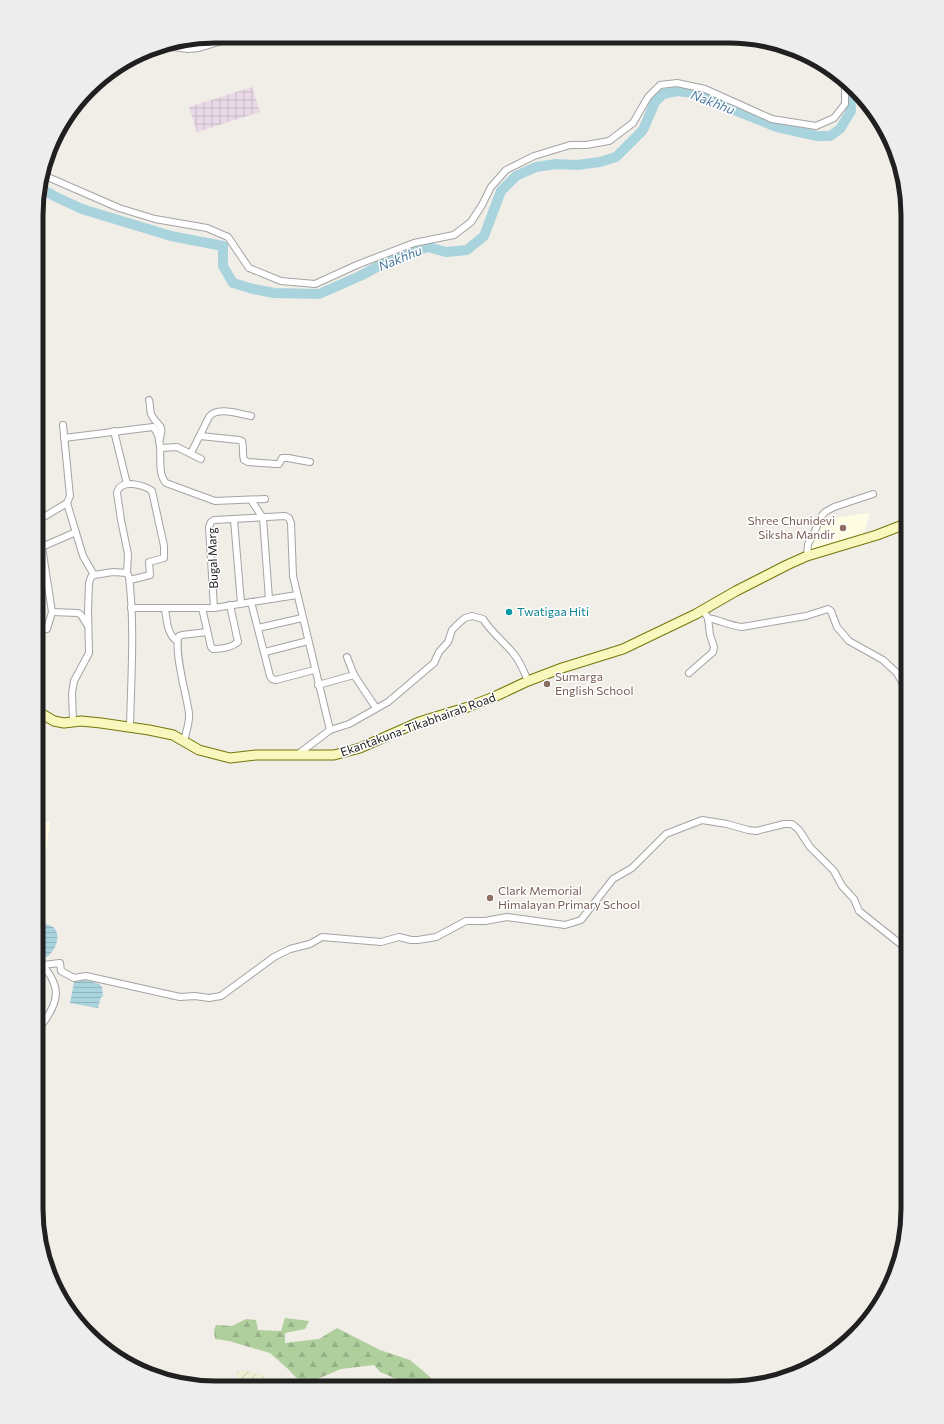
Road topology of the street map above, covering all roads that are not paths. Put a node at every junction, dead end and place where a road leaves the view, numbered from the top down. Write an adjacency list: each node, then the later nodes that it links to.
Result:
1 (215, 43): 2 (street)
2 (176, 47)
3 (845, 88): 4 (street)
4 (47, 177)
5 (149, 400): 11 (street)
6 (251, 416): 9 (street)
7 (63, 425): 10 (street)
8 (114, 431): 10 (street); 11 (street); 16 (street)
9 (200, 436): 13 (street); 15 (street)
10 (64, 438): 20 (street)
11 (159, 441): 12 (street)
12 (161, 448): 13 (street); 19 (street)
13 (191, 453): 14 (street)
14 (201, 459)
15 (310, 462)
16 (127, 484): 29 (street); 33 (street)
17 (873, 494): 27 (street)
18 (265, 499): 19 (street)
19 (251, 500): 22 (street)
20 (67, 503): 21 (street); 25 (street)
21 (43, 517)
22 (263, 518): 23 (street, Bugal Marg); 34 (street, Bugal Marg); 35 (street)
23 (234, 520): 37 (street); 41 (street, Bugal Marg)
24 (901, 526): 27 (main road, Ekantakuna-Tikabhairab Road)
25 (76, 532): 26 (street); 30 (street)
26 (43, 546)
27 (807, 556): 44 (main road, Ekantakuna-Tikabhairab Road)
28 (43, 566): 32 (street)
29 (127, 574): 30 (street); 33 (street)
30 (94, 575): 46 (street)
31 (43, 579): 32 (street)
32 (46, 579): 43 (street)
33 (130, 580): 39 (street)
34 (297, 595): 35 (street, Bugal Marg); 45 (street, Bugal Marg)
35 (269, 600): 36 (street, Bugal Marg)
36 (251, 602): 37 (street, Bugal Marg); 47 (street)
37 (241, 603): 38 (street, Bugal Marg)
38 (230, 605): 41 (street, Bugal Marg); 49 (street)
39 (131, 608): 42 (street, Bugal Marg); 63 (street)
40 (202, 608): 41 (street, Bugal Marg); 42 (street, Bugal Marg); 49 (street)
41 (214, 608)
42 (165, 609): 50 (street)
43 (52, 612): 46 (street); 48 (street)
44 (702, 614): 55 (street); 57 (main road, Ekantakuna-Tikabhairab Road); 58 (street)
45 (302, 618): 47 (street); 51 (street, Bugal Marg)
46 (88, 626): 62 (street)
47 (258, 628): 52 (street)
48 (43, 630)
49 (208, 632): 50 (street)
50 (177, 641): 65 (street)
51 (308, 642): 52 (street); 54 (street, Bugal Marg)
52 (265, 652): 54 (street)
53 (347, 657): 56 (street)
54 (314, 670): 59 (street, Bugal Marg)
55 (689, 673)
56 (354, 675): 59 (street); 60 (street)
57 (528, 681): 60 (street); 66 (main road, Ekantakuna-Tikabhairab Road)
58 (901, 681)
59 (318, 685): 64 (street, Bugal Marg)
60 (376, 708): 64 (street)
61 (43, 715): 62 (main road, Ekantakuna-Tikabhairab Road)
62 (73, 722): 63 (main road, Ekantakuna-Tikabhairab Road)
63 (130, 727): 65 (main road, Ekantakuna-Tikabhairab Road)
64 (330, 730): 66 (street)
65 (184, 741): 66 (main road, Ekantakuna-Tikabhairab Road)
66 (296, 755)
67 (901, 944): 68 (street)
68 (43, 965): 69 (street)
69 (43, 1023)

